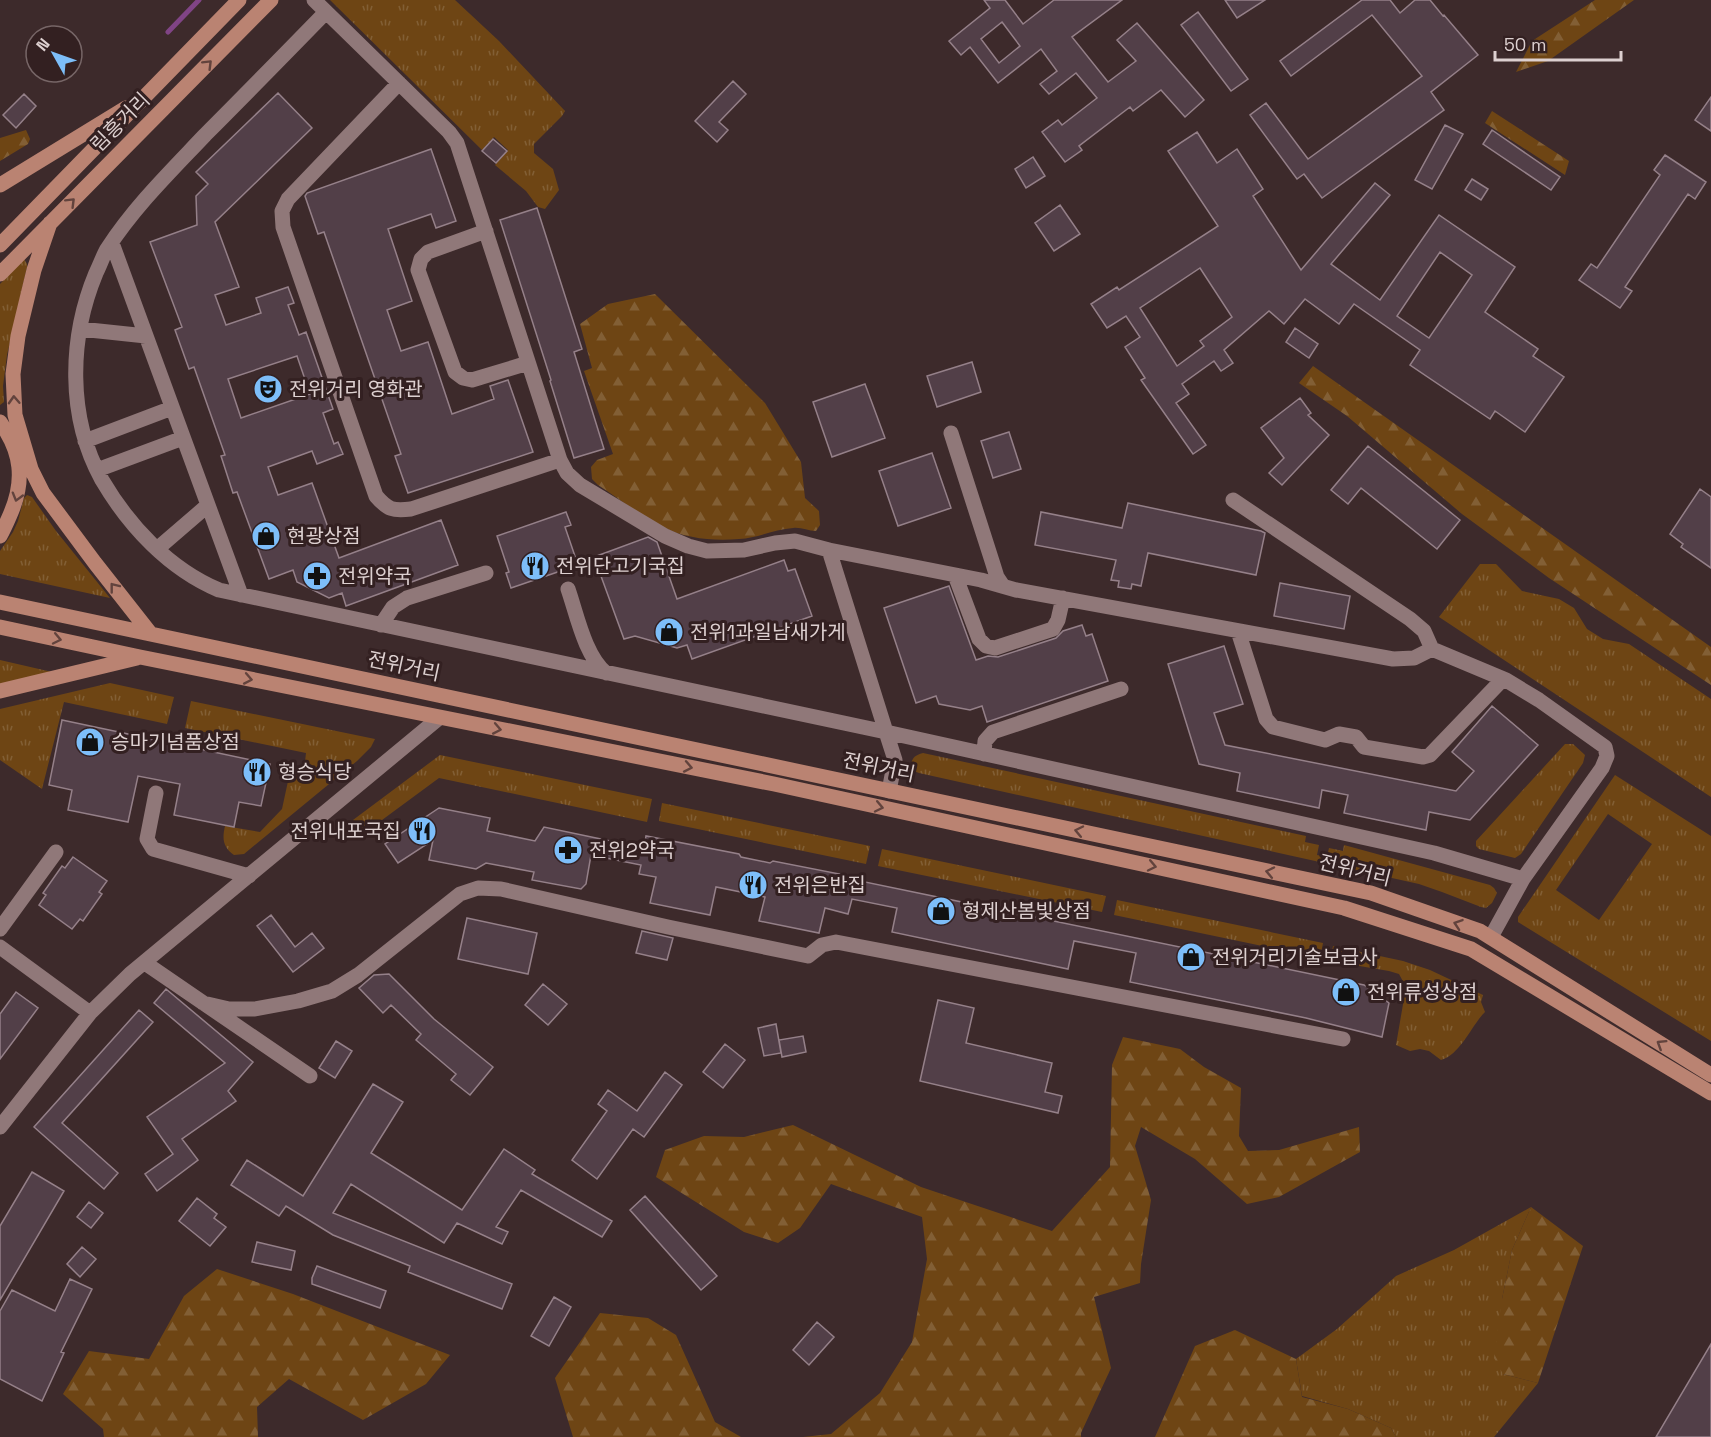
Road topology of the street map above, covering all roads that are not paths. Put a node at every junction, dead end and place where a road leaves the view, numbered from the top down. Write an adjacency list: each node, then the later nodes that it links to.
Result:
1 (239, 0): 6 (main road, 림흥거리)
2 (271, 0): 8 (main road, 림흥거리, one-way to 2)
3 (314, 0): 4 (street)
4 (326, 12): 5 (street); 10 (street)
5 (399, 83): 9 (street); 21 (street)
6 (147, 96): 7 (main road); 11 (main road, 림흥거리)
7 (0, 184)
8 (50, 223): 12 (main road, 림흥거리); 38 (main road, one-way to 8)
9 (486, 231): 15 (street); 15 (street)
10 (112, 243): 13 (street); 14 (street)
11 (0, 245)
12 (0, 274)
13 (80, 329): 14 (street); 20 (street)
14 (146, 336): 16 (street)
15 (528, 363): 21 (street)
16 (172, 408): 19 (street); 20 (street)
17 (0, 422): 25 (main road, one-way to 25)
18 (951, 433): 30 (street)
19 (183, 438): 22 (street); 24 (street)
20 (85, 441): 22 (street)
21 (560, 460): 27 (street)
22 (97, 470): 26 (street)
23 (1233, 500): 39 (street)
24 (208, 505): 26 (street); 32 (street)
25 (0, 536)
26 (157, 549): 32 (street)
27 (829, 550): 29 (street); 46 (street)
28 (486, 573): 35 (street)
29 (955, 575): 30 (street); 33 (street)
30 (1003, 586): 33 (street)
31 (568, 589): 41 (street)
32 (241, 595): 35 (street)
33 (1063, 598): 37 (street)
34 (0, 602): 38 (main road, 전위거리)
35 (381, 625): 41 (street)
36 (0, 627): 40 (main road, 전위거리, one-way to 40)
37 (1238, 631): 39 (street); 42 (street)
38 (150, 633): 48 (main road, 전위거리)
39 (1432, 650): 42 (street)
40 (140, 657): 44 (main road); 45 (main road, 전위거리, one-way to 45)
41 (606, 673): 46 (street)
42 (1503, 679): 52 (street)
43 (1122, 689): 47 (street)
44 (0, 691)
45 (439, 718): 51 (street); 62 (main road, 전위거리, one-way to 62)
46 (886, 732): 47 (street); 48 (street)
47 (984, 754): 52 (street)
48 (889, 791): 54 (main road, 전위거리, one-way to 48)
49 (156, 793): 51 (street)
50 (56, 852): 53 (street)
51 (249, 876): 56 (street)
52 (1523, 879): 54 (street)
53 (0, 929)
54 (1491, 938): 60 (main road, 전위거리, one-way to 54)
55 (0, 947): 58 (street)
56 (145, 963): 57 (street); 58 (street)
57 (203, 1003): 59 (street); 61 (street)
58 (90, 1013): 63 (street)
59 (1343, 1039)
60 (1711, 1075)
61 (310, 1076)
62 (1711, 1094)
63 (0, 1127)

